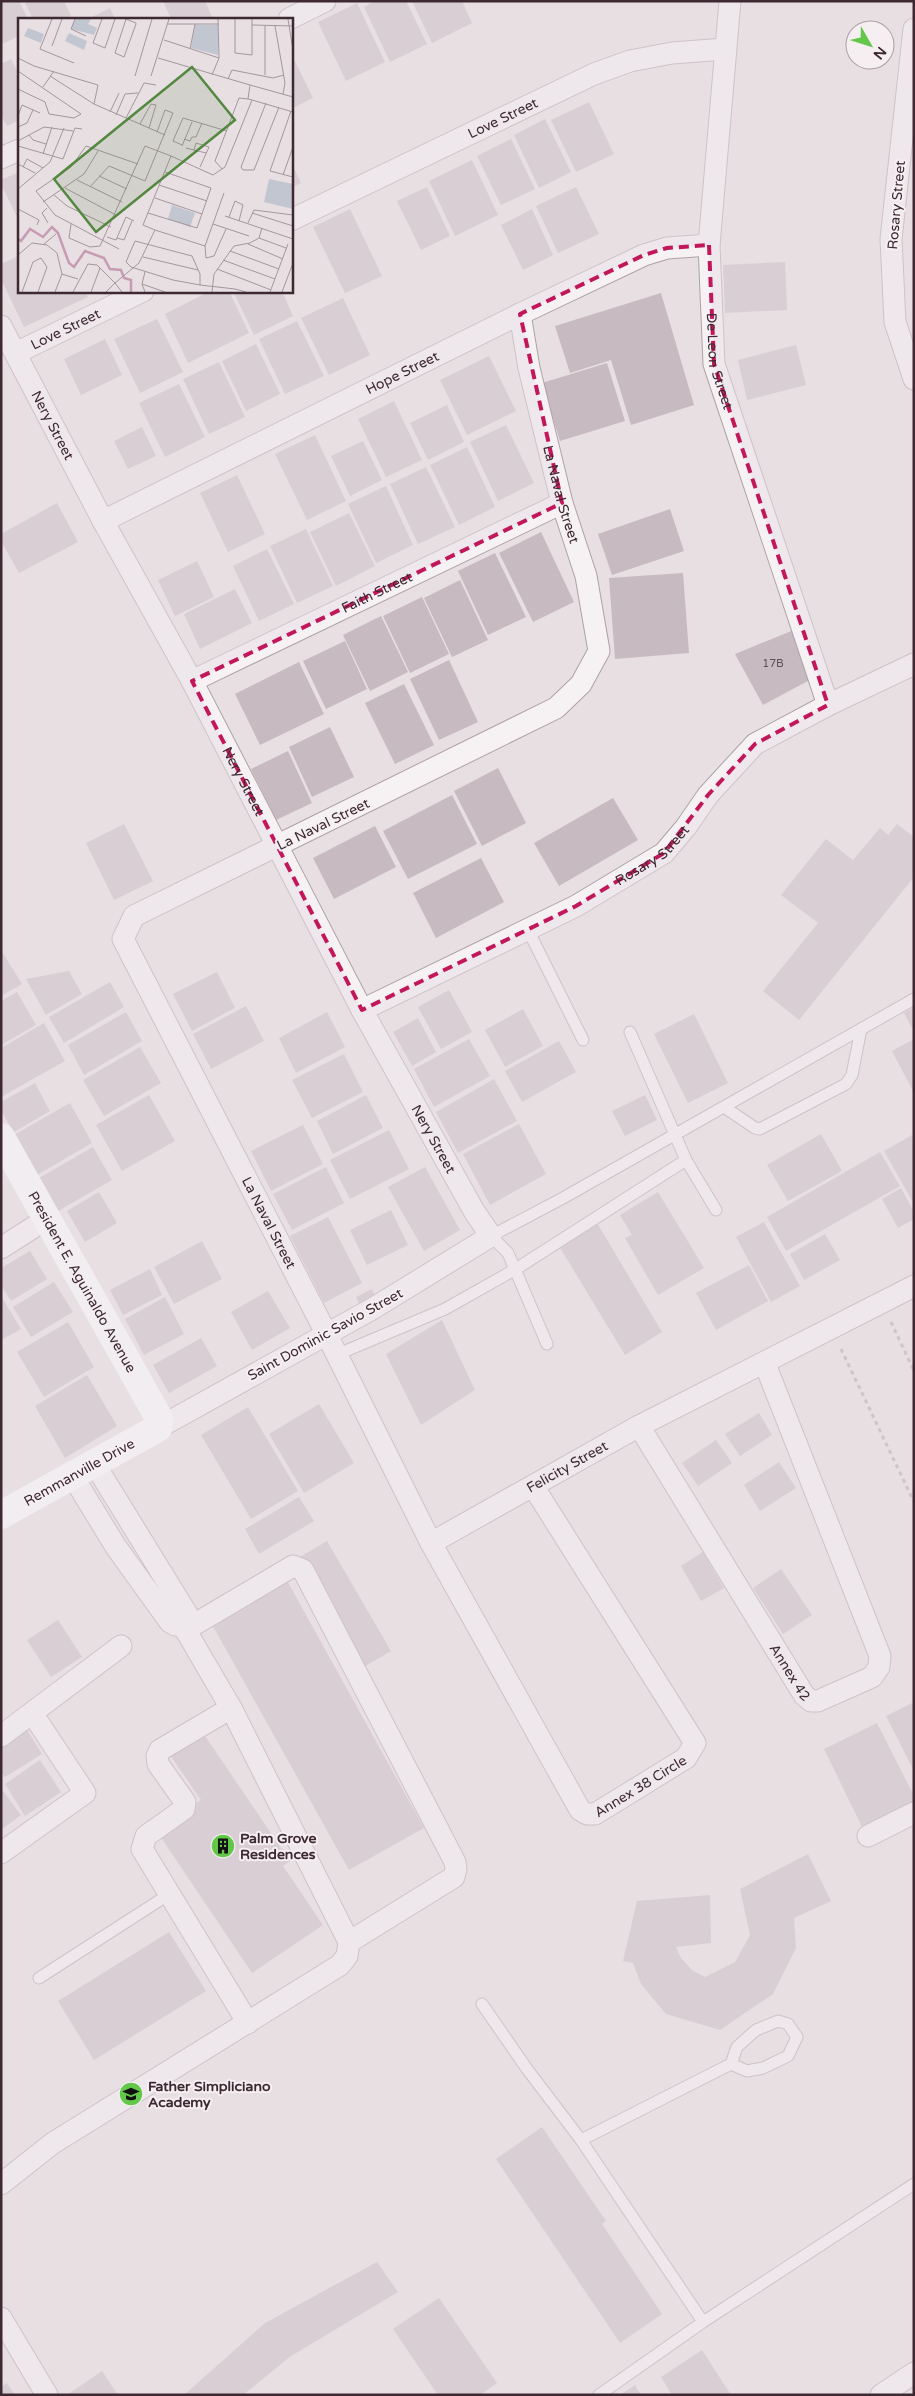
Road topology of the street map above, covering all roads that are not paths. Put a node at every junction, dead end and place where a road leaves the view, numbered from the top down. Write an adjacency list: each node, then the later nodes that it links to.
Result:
1 (325, 1): 3 (street)
2 (730, 1): 5 (street, De Leon Street)
3 (291, 18)
4 (914, 29): 14 (street, Rosary Street)
5 (725, 49): 8 (street, Love Street); 9 (street, De Leon Street)
6 (18, 150): 7 (street)
7 (1, 158)
8 (292, 220)
9 (709, 245): 11 (street, Hope Street); 19 (street, De Leon Street)
10 (141, 292): 13 (street, Love Street)
11 (520, 314): 15 (street, La Naval Street); 16 (street, Hope Street)
12 (1, 326): 13 (street, Nery Street)
13 (16, 352): 16 (street, Nery Street)
14 (914, 379)
15 (562, 503): 18 (street, Faith Street); 20 (street, La Naval Street)
16 (102, 521): 18 (street, Nery Street)
17 (914, 664): 19 (street, Rosary Street)
18 (192, 682): 20 (street, Nery Street)
19 (828, 706): 21 (street, Rosary Street)
20 (278, 847): 23 (street, Nery Street); 37 (street, La Naval Street)
21 (528, 930): 23 (street, Rosary Street); 26 (lane)
22 (914, 999): 24 (lane)
23 (362, 1010): 33 (street, Nery Street)
24 (861, 1029): 27 (lane); 27 (lane)
25 (630, 1032): 28 (lane)
26 (583, 1040)
27 (724, 1107): 28 (lane)
28 (676, 1134): 30 (lane); 33 (lane)
29 (1, 1137): 32 (main road, President E. Aguinaldo Avenue)
30 (686, 1160): 31 (lane); 35 (lane)
31 (716, 1210)
32 (48, 1218): 34 (street); 42 (main road, President E. Aguinaldo Avenue)
33 (491, 1236): 35 (lane); 37 (street, Saint Dominic Savio Street)
34 (1, 1248)
35 (516, 1269): 38 (lane); 39 (lane)
36 (914, 1286): 40 (street, Felicity Street)
37 (326, 1334): 39 (street); 42 (street, Saint Dominic Savio Street)
38 (547, 1344)
39 (336, 1355): 48 (street)
40 (765, 1364): 41 (street, Felicity Street); 41 (street, Annex 42)
41 (639, 1426): 44 (street, Felicity Street)
42 (158, 1428): 43 (main road, Remmanville Drive)
43 (83, 1469): 45 (street); 46 (main road, Remmanville Drive); 47 (street)
44 (532, 1486): 48 (street, Felicity Street); 48 (street, Annex 38 Circle)
45 (121, 1509): 47 (street); 49 (street)
46 (1, 1515)
47 (100, 1522): 50 (street)
48 (431, 1543)
49 (149, 1554): 50 (street); 51 (street)
50 (130, 1567): 51 (street)
51 (184, 1627): 53 (street); 60 (street)
52 (121, 1646): 54 (street)
53 (231, 1708): 59 (street); 60 (street)
54 (32, 1713): 55 (street); 58 (street)
55 (1, 1736)
56 (914, 1813): 57 (street)
57 (868, 1836)
58 (1, 1854)
59 (171, 1893): 61 (lane); 63 (street)
60 (349, 1942): 63 (street)
61 (39, 1978)
62 (482, 2004): 65 (lane)
63 (248, 2023): 66 (street)
64 (731, 2064): 64 (lane); 65 (lane)
65 (581, 2140): 69 (lane)
66 (1, 2184)
67 (914, 2184): 69 (lane)
68 (1, 2318): 71 (street)
69 (703, 2322): 72 (lane)
70 (914, 2373): 73 (street)
71 (47, 2395)
72 (598, 2395)
73 (881, 2395)

